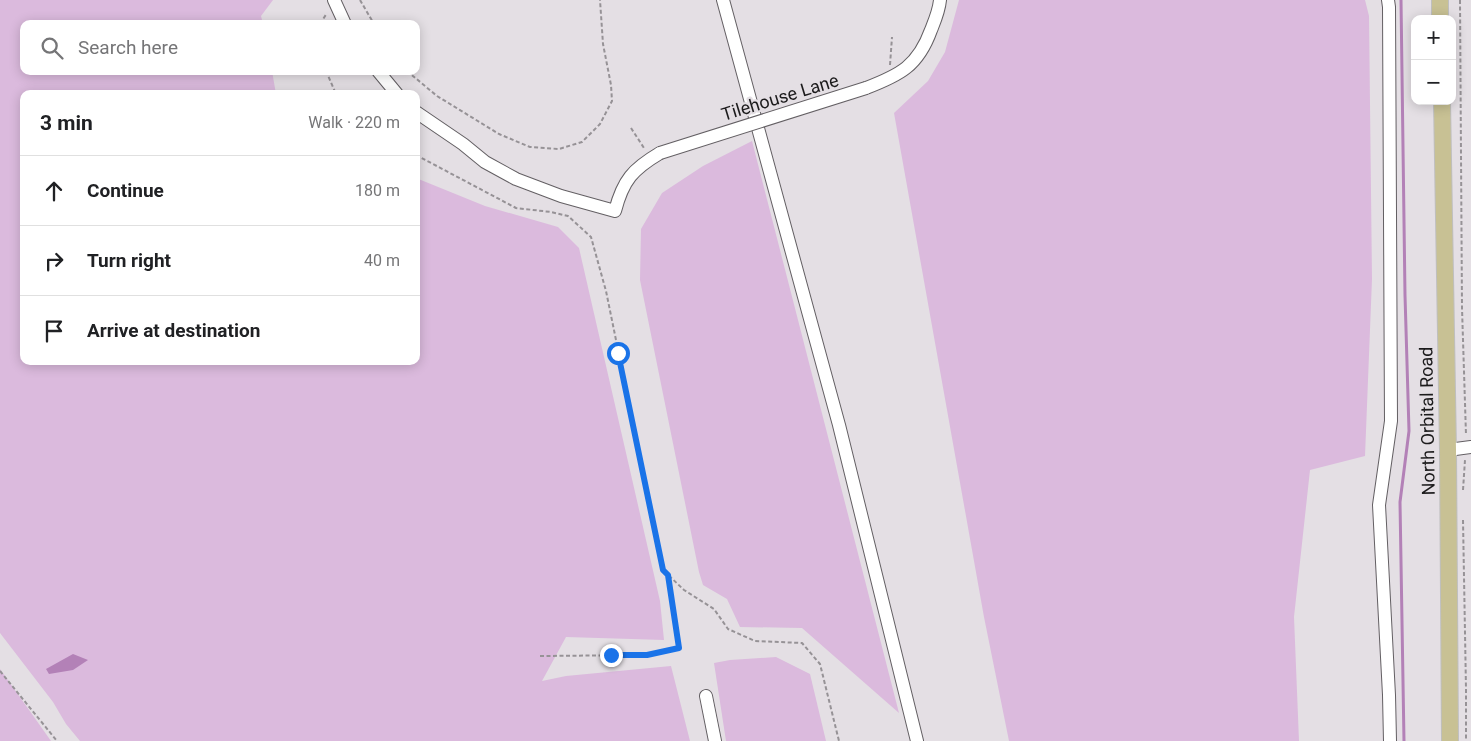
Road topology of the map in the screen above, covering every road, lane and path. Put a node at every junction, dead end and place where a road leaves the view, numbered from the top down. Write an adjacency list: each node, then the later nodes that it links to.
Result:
1 (334, 0): 10 (street)
2 (360, 0): 11 (path)
3 (600, 0): 15 (path)
4 (724, 0): 35 (street)
5 (940, 0): 16 (street, Tilehouse Lane)
6 (1388, 0): 36 (street)
7 (1440, 0): 9 (main road)
8 (1460, 0): 24 (path)
9 (1440, 15)
10 (343, 20)
11 (372, 20)
12 (892, 37): 16 (path)
13 (328, 75): 17 (path)
14 (381, 75): 18 (street)
15 (412, 75)
16 (889, 79): 22 (street, Tilehouse Lane, bridge)
17 (334, 90)
18 (394, 90)
19 (1442, 105): 25 (main road, North Orbital Road)
20 (420, 115): 22 (street, Tilehouse Lane)
21 (631, 128): 22 (path)
22 (655, 156)
23 (420, 157): 28 (path)
24 (1470, 449): 25 (street); 26 (path)
25 (1448, 450): 37 (main road, North Orbital Road)
26 (1463, 491)
27 (1463, 521): 38 (path)
28 (668, 575): 29 (path); 34 (path)
29 (540, 656)
30 (0, 671): 32 (path)
31 (706, 696): 33 (street)
32 (57, 741)
33 (715, 741)
34 (839, 741)
35 (917, 741)
36 (1390, 741)
37 (1450, 741)
38 (1466, 741)

